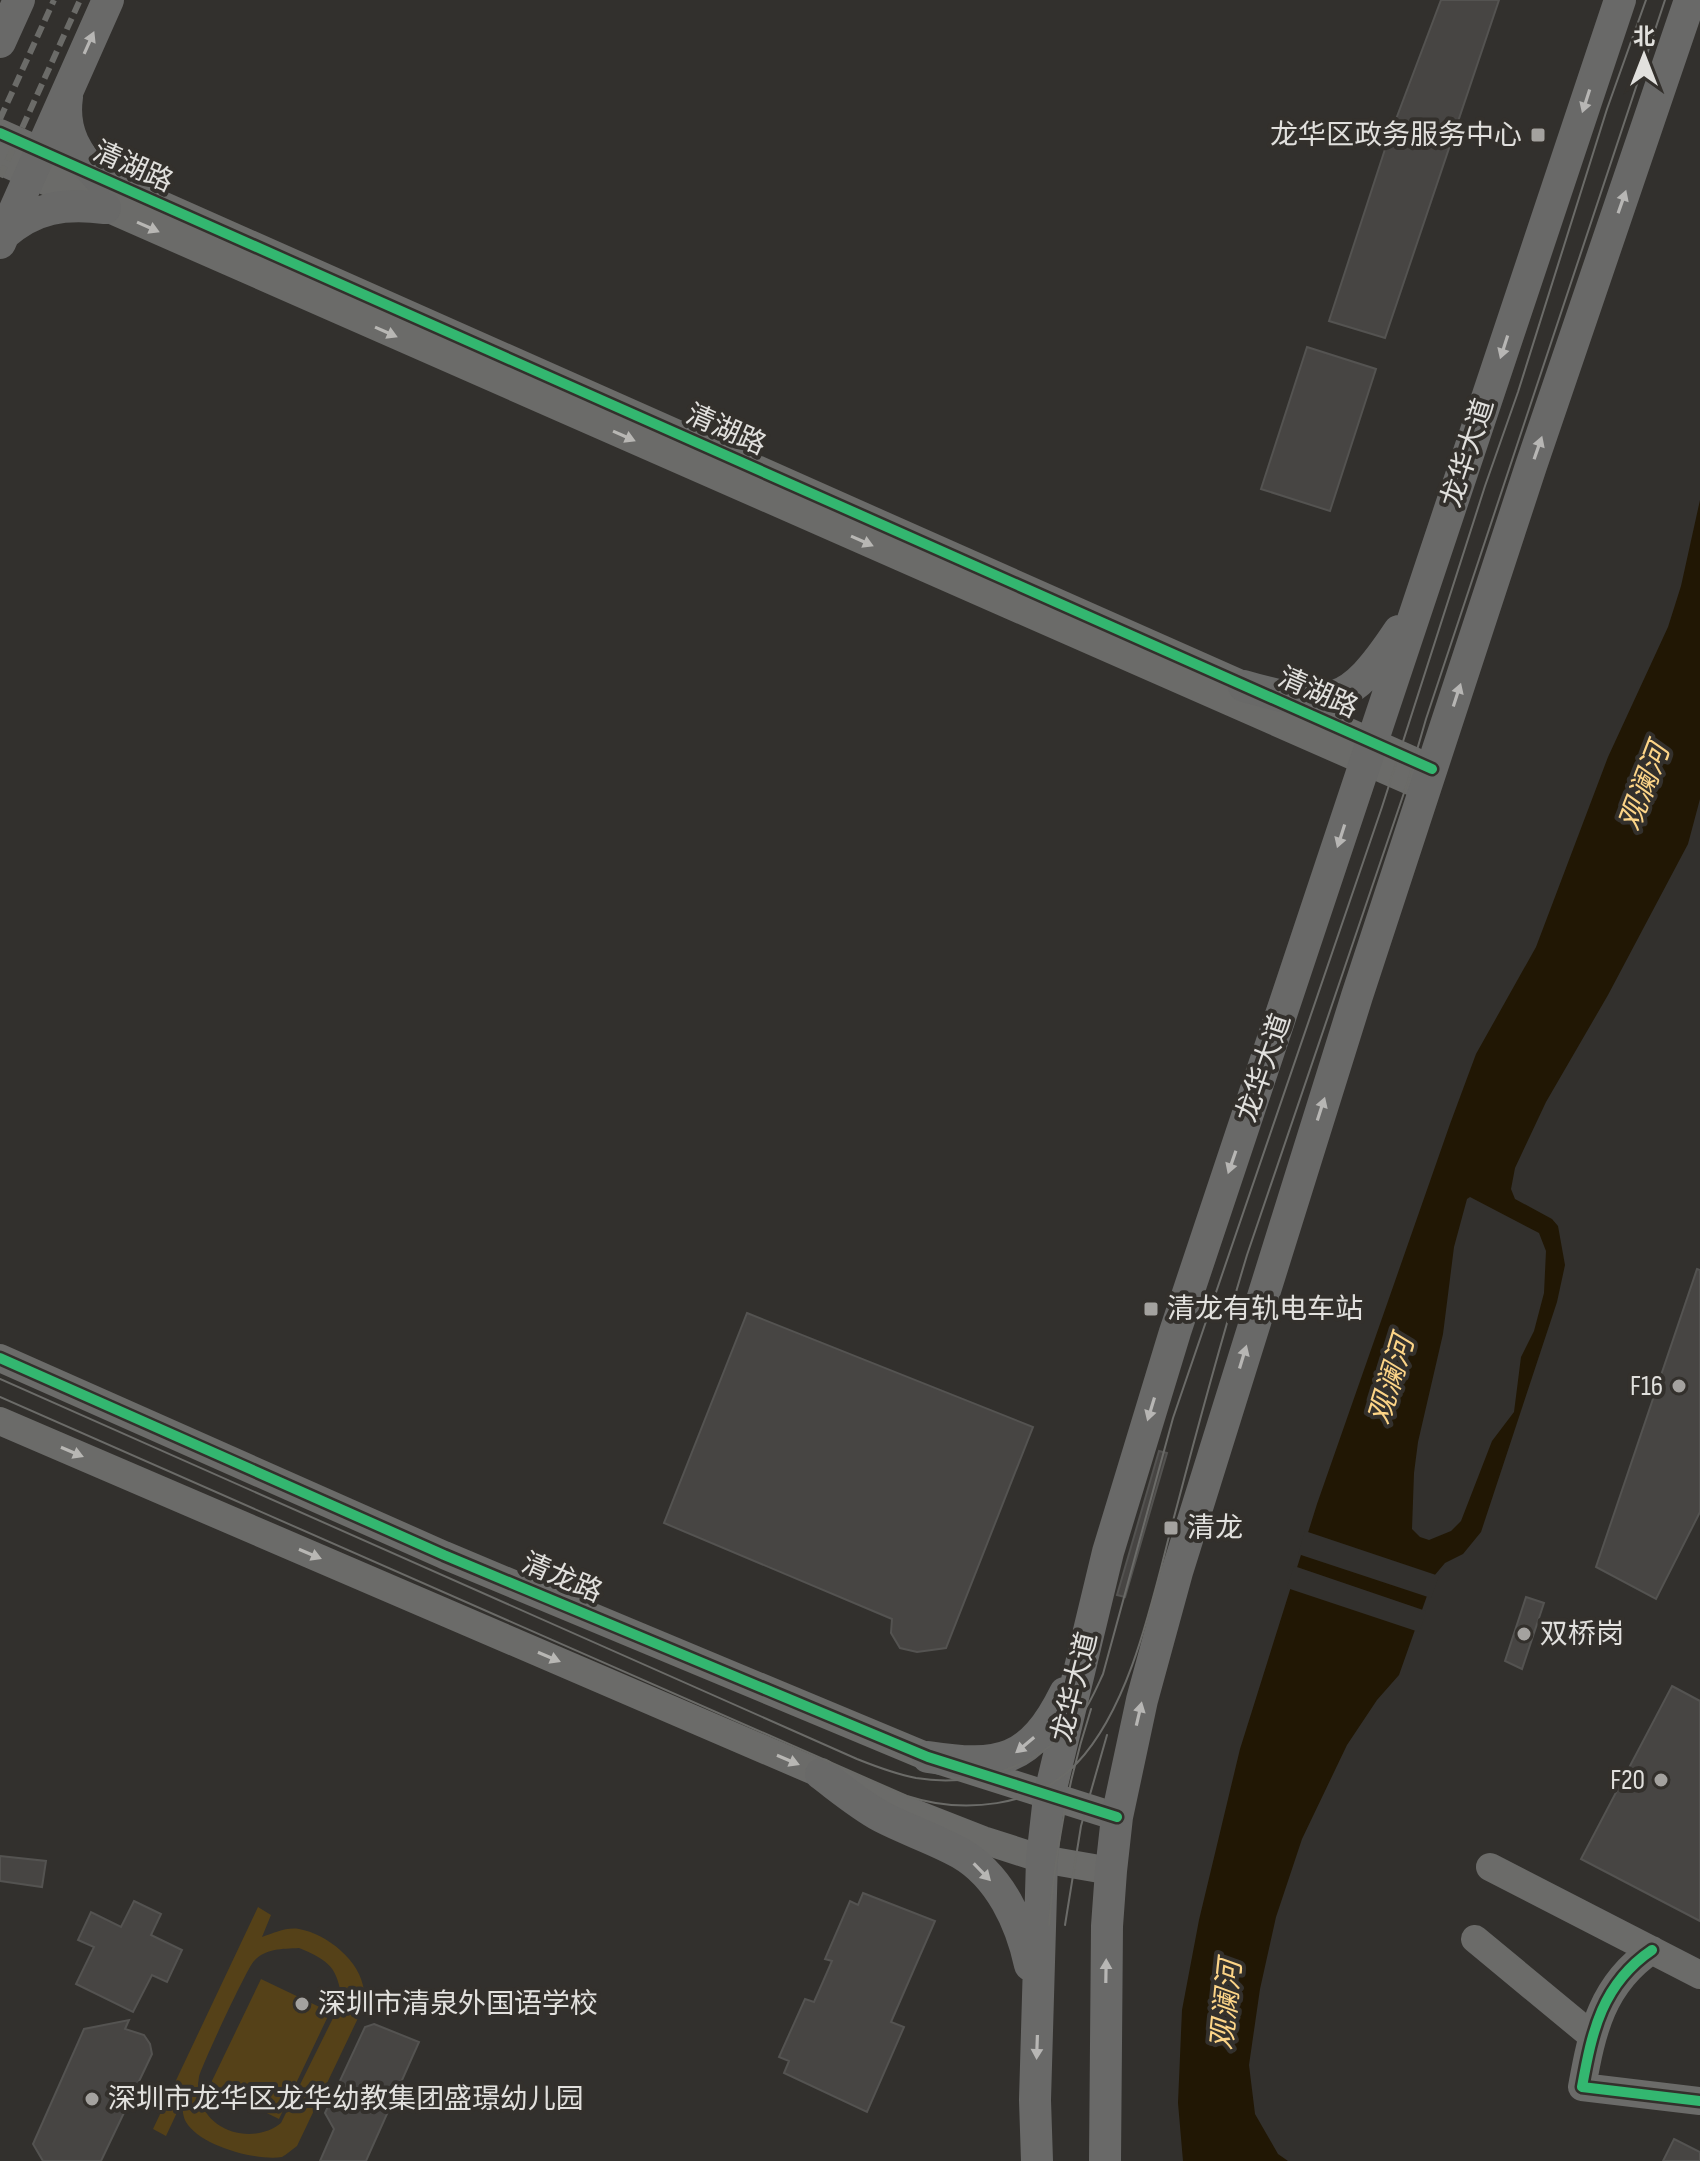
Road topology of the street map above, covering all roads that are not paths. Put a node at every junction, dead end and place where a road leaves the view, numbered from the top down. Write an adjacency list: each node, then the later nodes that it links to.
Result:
1 (19, 0): 5 (main road)
2 (108, 0): 6 (main road, one-way to 2)
3 (1620, 0): 12 (main road, 龙华大道, one-way to 12)
4 (1691, 9): 15 (main road, one-way to 4)
5 (0, 42)
6 (69, 88): 9 (main road); 10 (main road)
7 (0, 133): 9 (street, 清湖路)
8 (0, 161): 9 (street, 清湖路)
9 (35, 164): 10 (street, 清湖路); 11 (main road)
10 (102, 194): 11 (main road); 13 (street, 清湖路); 14 (street, 清湖路, one-way to 14)
11 (2, 239)
12 (1419, 602): 13 (main road); 14 (main road, 龙华大道)
13 (1244, 686): 14 (street, 清湖路)
14 (1369, 753): 15 (street, 清湖路); 18 (main road, 龙华大道, one-way to 18)
15 (1429, 778): 22 (main road, one-way to 15)
16 (0, 1358): 19 (street, 清龙路)
17 (0, 1421): 20 (street, one-way to 20)
18 (1082, 1657): 19 (main road, one-way to 19); 21 (main road, 龙华大道)
19 (928, 1757): 21 (street, 清龙路)
20 (821, 1774): 23 (street); 29 (main road, one-way to 29)
21 (1049, 1797): 22 (street, 清龙路); 23 (main road, 龙华大道)
22 (1117, 1817): 25 (main road)
23 (1042, 1859): 25 (street); 29 (main road, 龙华大道)
24 (1490, 1867): 27 (street)
25 (1111, 1871): 33 (main road, one-way to 25)
26 (1475, 1939): 30 (street)
27 (1652, 1950): 28 (street); 30 (street)
28 (1700, 1975)
29 (1038, 2003): 32 (main road, 龙华大道, one-way to 32)
30 (1591, 2035): 31 (street)
31 (1700, 2101)
32 (1037, 2161)
33 (1105, 2161)

